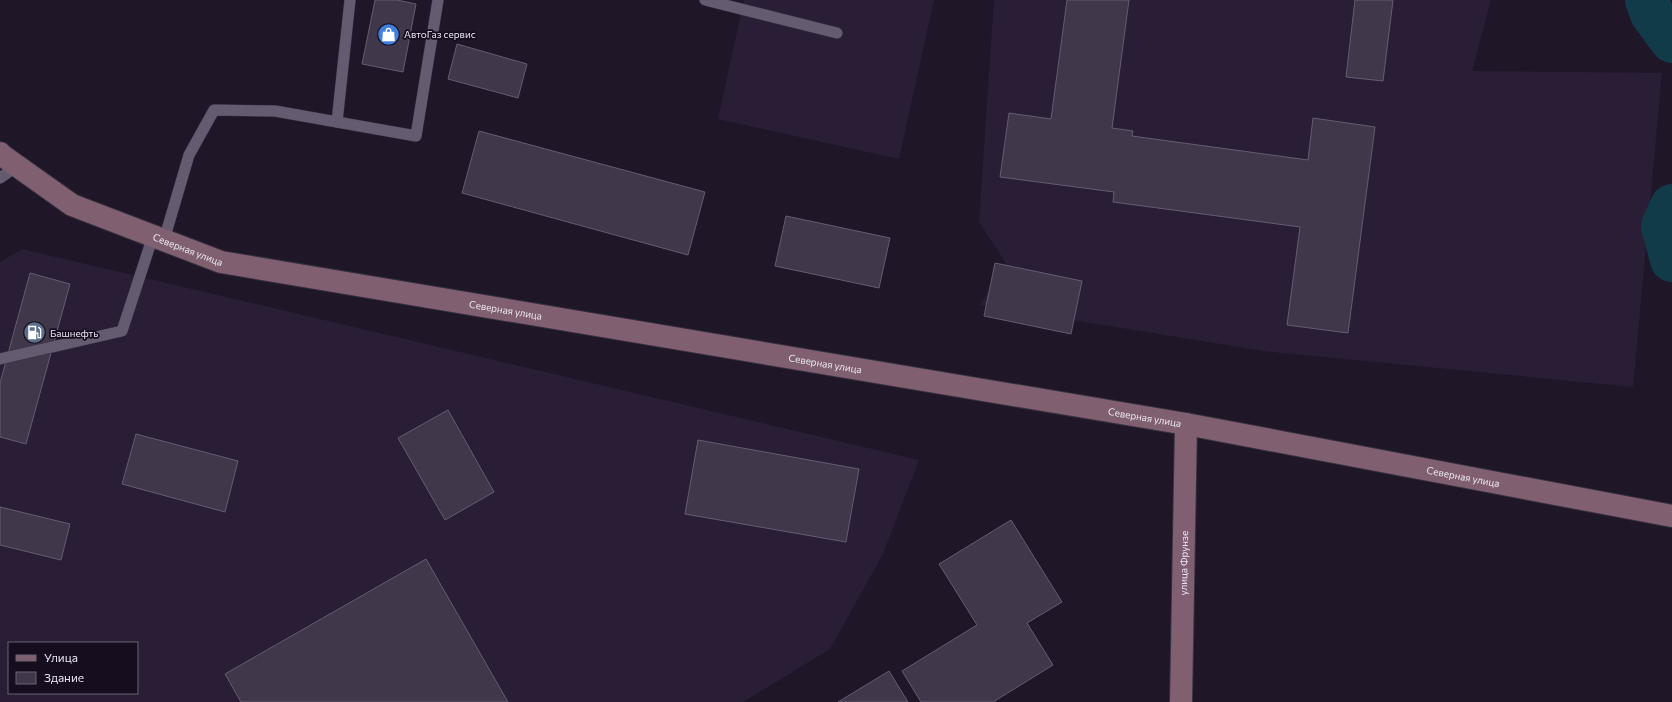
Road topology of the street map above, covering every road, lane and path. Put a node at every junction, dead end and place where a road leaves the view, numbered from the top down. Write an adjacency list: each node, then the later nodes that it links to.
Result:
1 (350, 0): 5 (lane)
2 (438, 0): 5 (lane)
3 (705, 0): 4 (lane)
4 (837, 33)
5 (338, 122): 8 (lane)
6 (0, 152): 7 (main road, Северная улица)
7 (9, 172): 8 (main road, Северная улица)
8 (159, 238): 9 (lane); 10 (main road, Северная улица)
9 (0, 359)
10 (1186, 424): 11 (main road, Северная улица); 12 (main road, улица Фрунзе)
11 (1672, 516)
12 (1181, 702)

